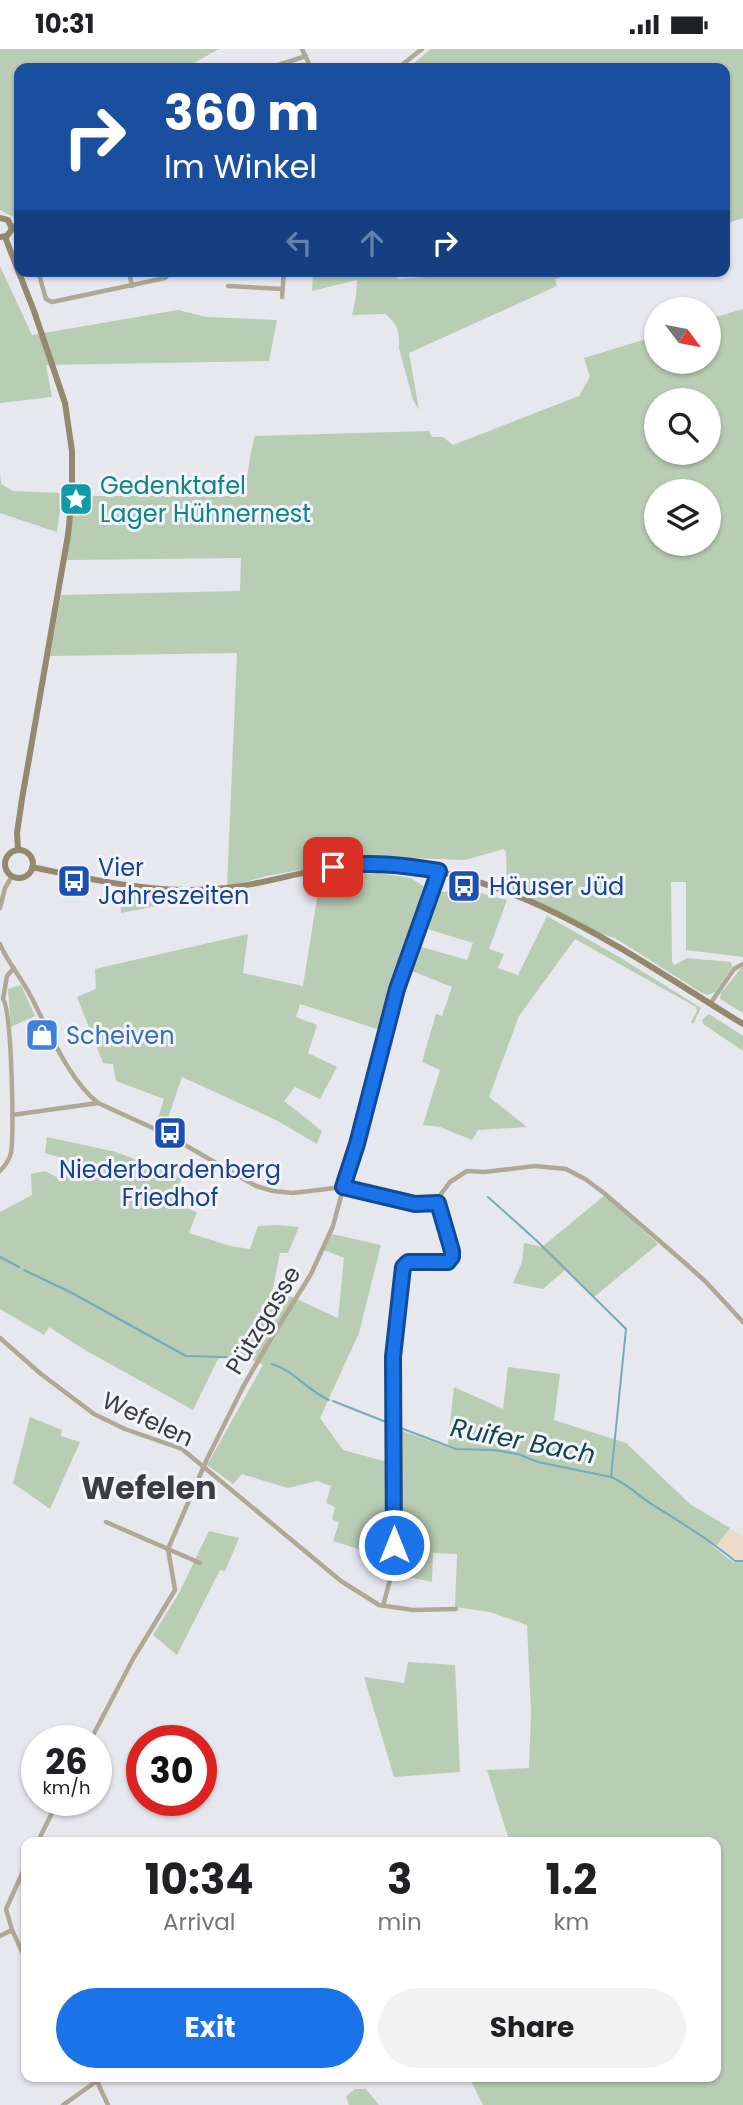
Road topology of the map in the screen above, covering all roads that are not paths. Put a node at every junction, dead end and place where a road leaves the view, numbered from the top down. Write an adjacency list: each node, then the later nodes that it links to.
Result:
1 (302, 49): 3 (street)
2 (422, 49): 6 (street)
3 (306, 56): 4 (street); 5 (street)
4 (284, 63)
5 (309, 63)
6 (404, 63)
7 (2, 237): 8 (main road)
8 (14, 265)
9 (19, 277): 18 (main road)
10 (41, 277): 14 (street)
11 (130, 277): 14 (street)
12 (166, 277): 14 (street)
13 (284, 277): 16 (street)
14 (132, 286)
15 (228, 286): 16 (street)
16 (283, 289): 17 (street)
17 (282, 297)
18 (18, 851): 19 (main road); 20 (main road)
19 (3, 861): 22 (main road)
20 (32, 867): 21 (main road); 22 (main road)
21 (439, 871): 28 (main road); 33 (street, Pützgasse)
22 (12, 876): 23 (street)
23 (0, 908)
24 (0, 944): 26 (street)
25 (742, 964): 28 (street)
26 (14, 968): 27 (street); 30 (street)
27 (1, 1001): 31 (street)
28 (710, 1004): 29 (main road)
29 (743, 1024)
30 (98, 1103): 31 (street); 33 (street)
31 (12, 1115): 32 (street)
32 (0, 1171)
33 (343, 1187): 34 (street); 37 (street, Pützgasse)
34 (438, 1203): 35 (street); 41 (street)
35 (743, 1322)
36 (0, 1338): 37 (street, Wefelen)
37 (204, 1468): 39 (street, Pützgasse); 41 (street, Wefelen)
38 (106, 1522): 39 (street)
39 (168, 1549): 40 (street); 43 (street)
40 (200, 1563)
41 (383, 1605): 42 (street)
42 (456, 1609)
43 (98, 1725)
44 (50, 1816): 45 (street)
45 (40, 1837)
46 (21, 1876): 47 (street)
47 (12, 1930): 48 (street); 49 (street)
48 (0, 1936)
49 (21, 1949)
50 (92, 2082): 52 (street)
51 (97, 2082): 53 (street)
52 (63, 2105)
53 (108, 2105)

